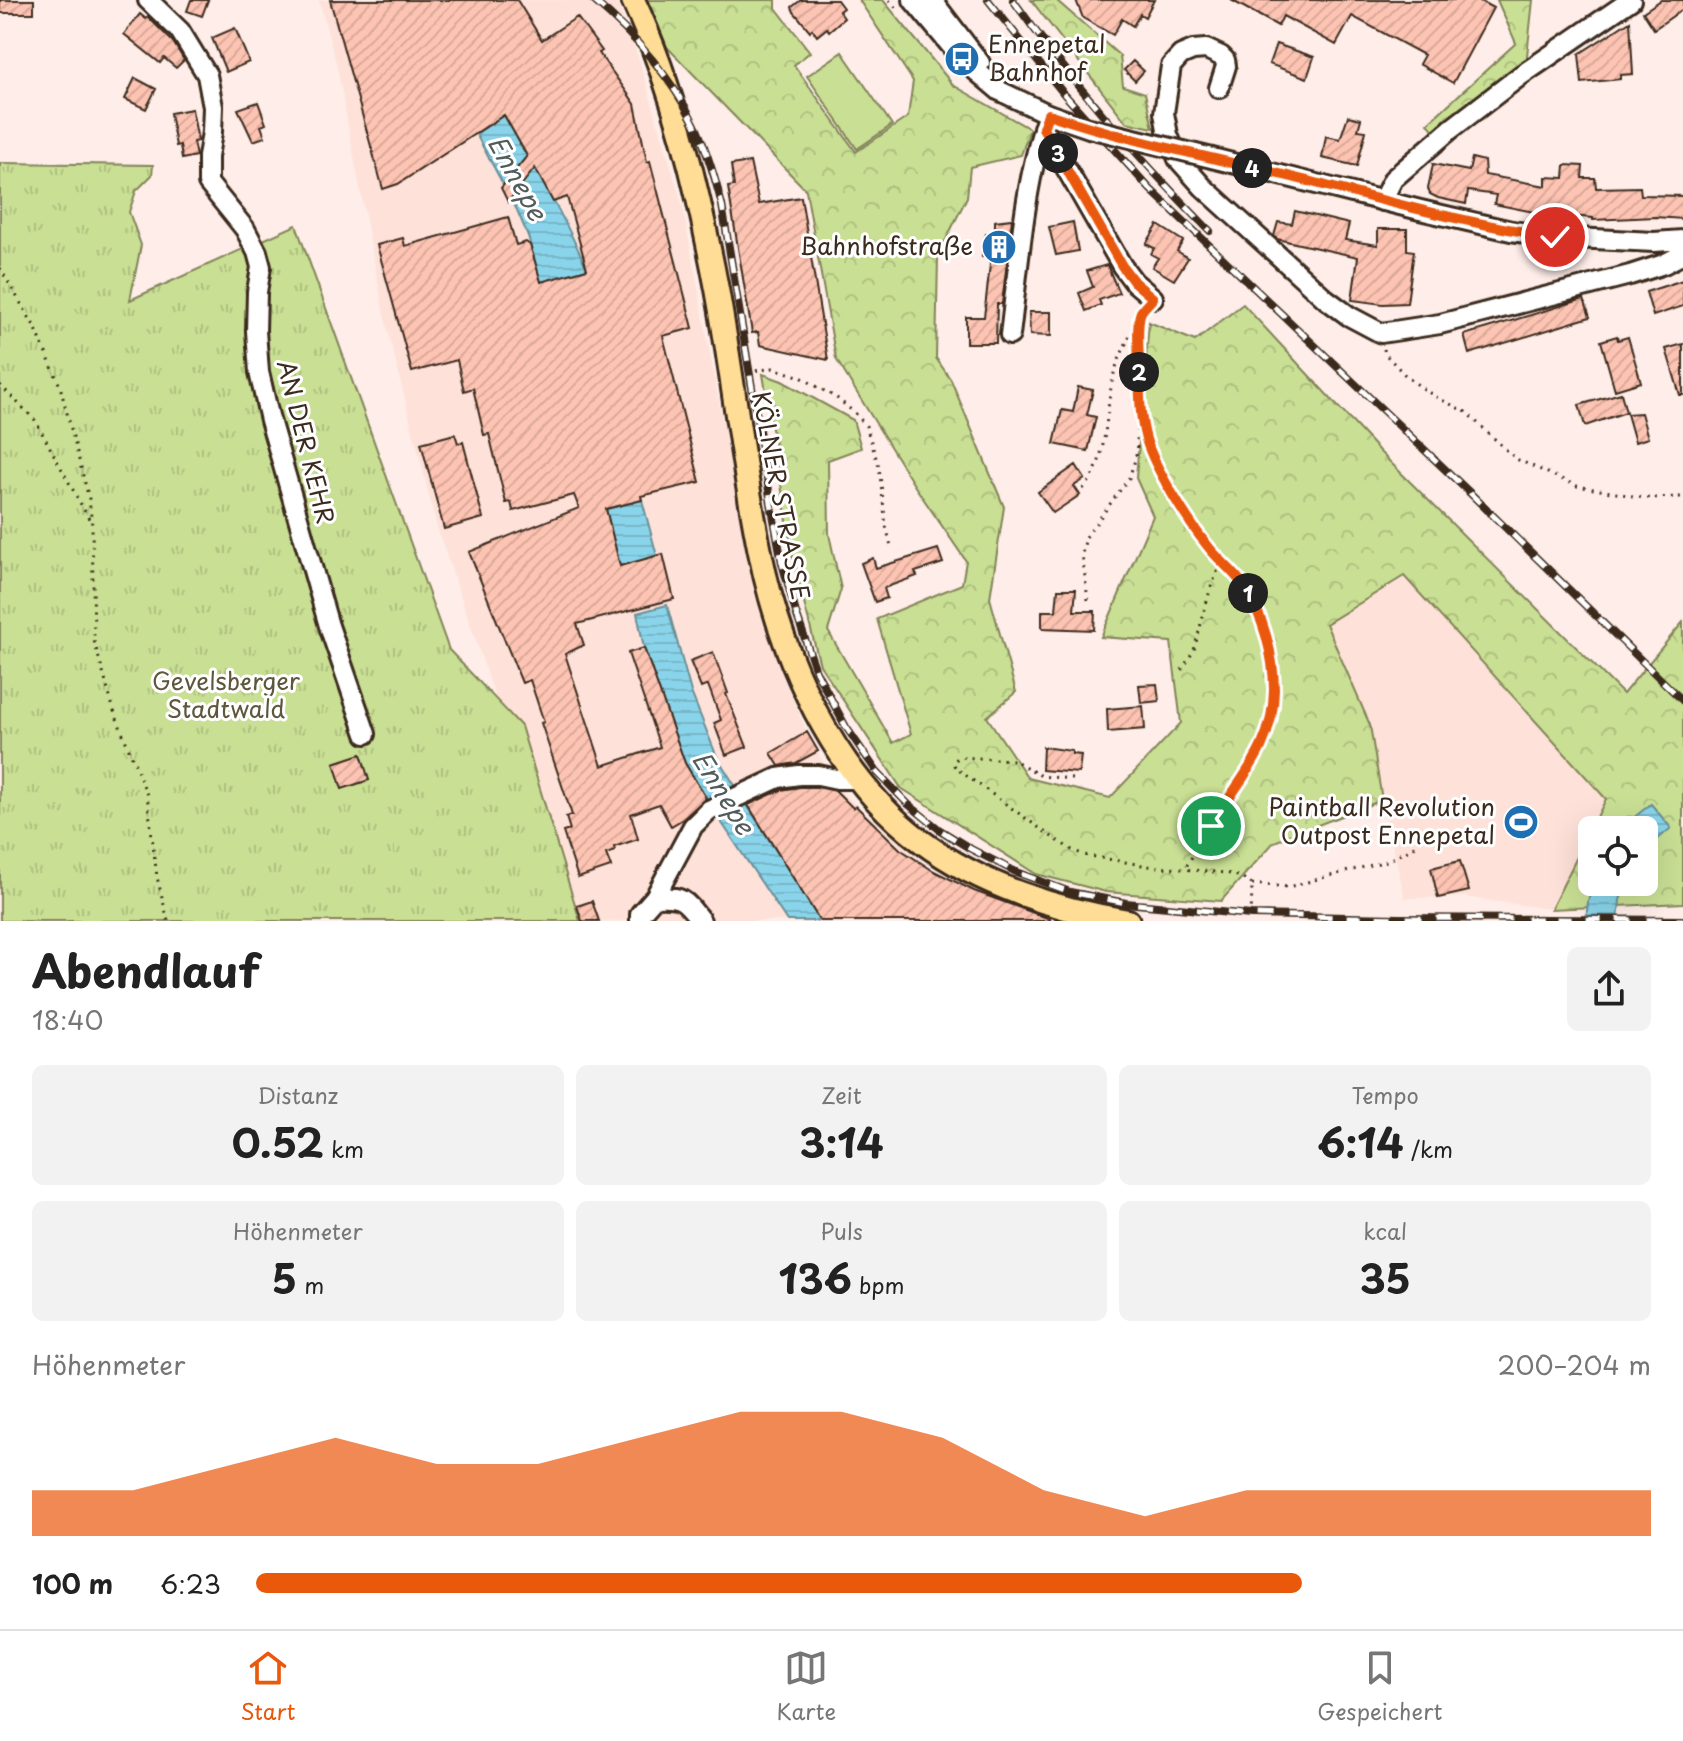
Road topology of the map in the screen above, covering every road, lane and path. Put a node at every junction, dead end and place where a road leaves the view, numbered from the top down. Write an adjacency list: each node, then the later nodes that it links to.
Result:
1 (148, 0): 27 (street, AN DER KEHR)
2 (633, 0): 28 (main road, KÖLNER STRASSE)
3 (913, 0): 7 (street)
4 (932, 0): 7 (street)
5 (1631, 0): 9 (street)
6 (1219, 88): 15 (street)
7 (1000, 91): 8 (street)
8 (1046, 121): 9 (street, bridge); 13 (street); 16 (street)
9 (1382, 201): 10 (street)
10 (1683, 240)
11 (1683, 254): 15 (street)
12 (0, 268): 22 (path)
13 (1153, 298): 14 (path)
14 (1139, 315): 19 (path); 20 (path)
15 (1381, 333): 21 (path)
16 (1010, 335)
17 (773, 368): 23 (path)
18 (0, 385): 22 (path)
19 (1140, 409): 24 (path); 25 (path)
20 (1083, 489)
21 (1683, 497)
22 (92, 525): 34 (path)
23 (891, 546)
24 (1221, 562): 26 (path); 31 (path)
25 (1088, 600)
26 (1182, 670)
27 (366, 734)
28 (860, 779): 33 (street); 37 (main road, KÖLNER STRASSE)
29 (1072, 779): 31 (path)
30 (1417, 845): 32 (path)
31 (1184, 870): 32 (path)
32 (1252, 884): 38 (path)
33 (655, 897): 35 (street); 36 (street)
34 (168, 921)
35 (640, 921)
36 (701, 921)
37 (1128, 921)
38 (1251, 921)

